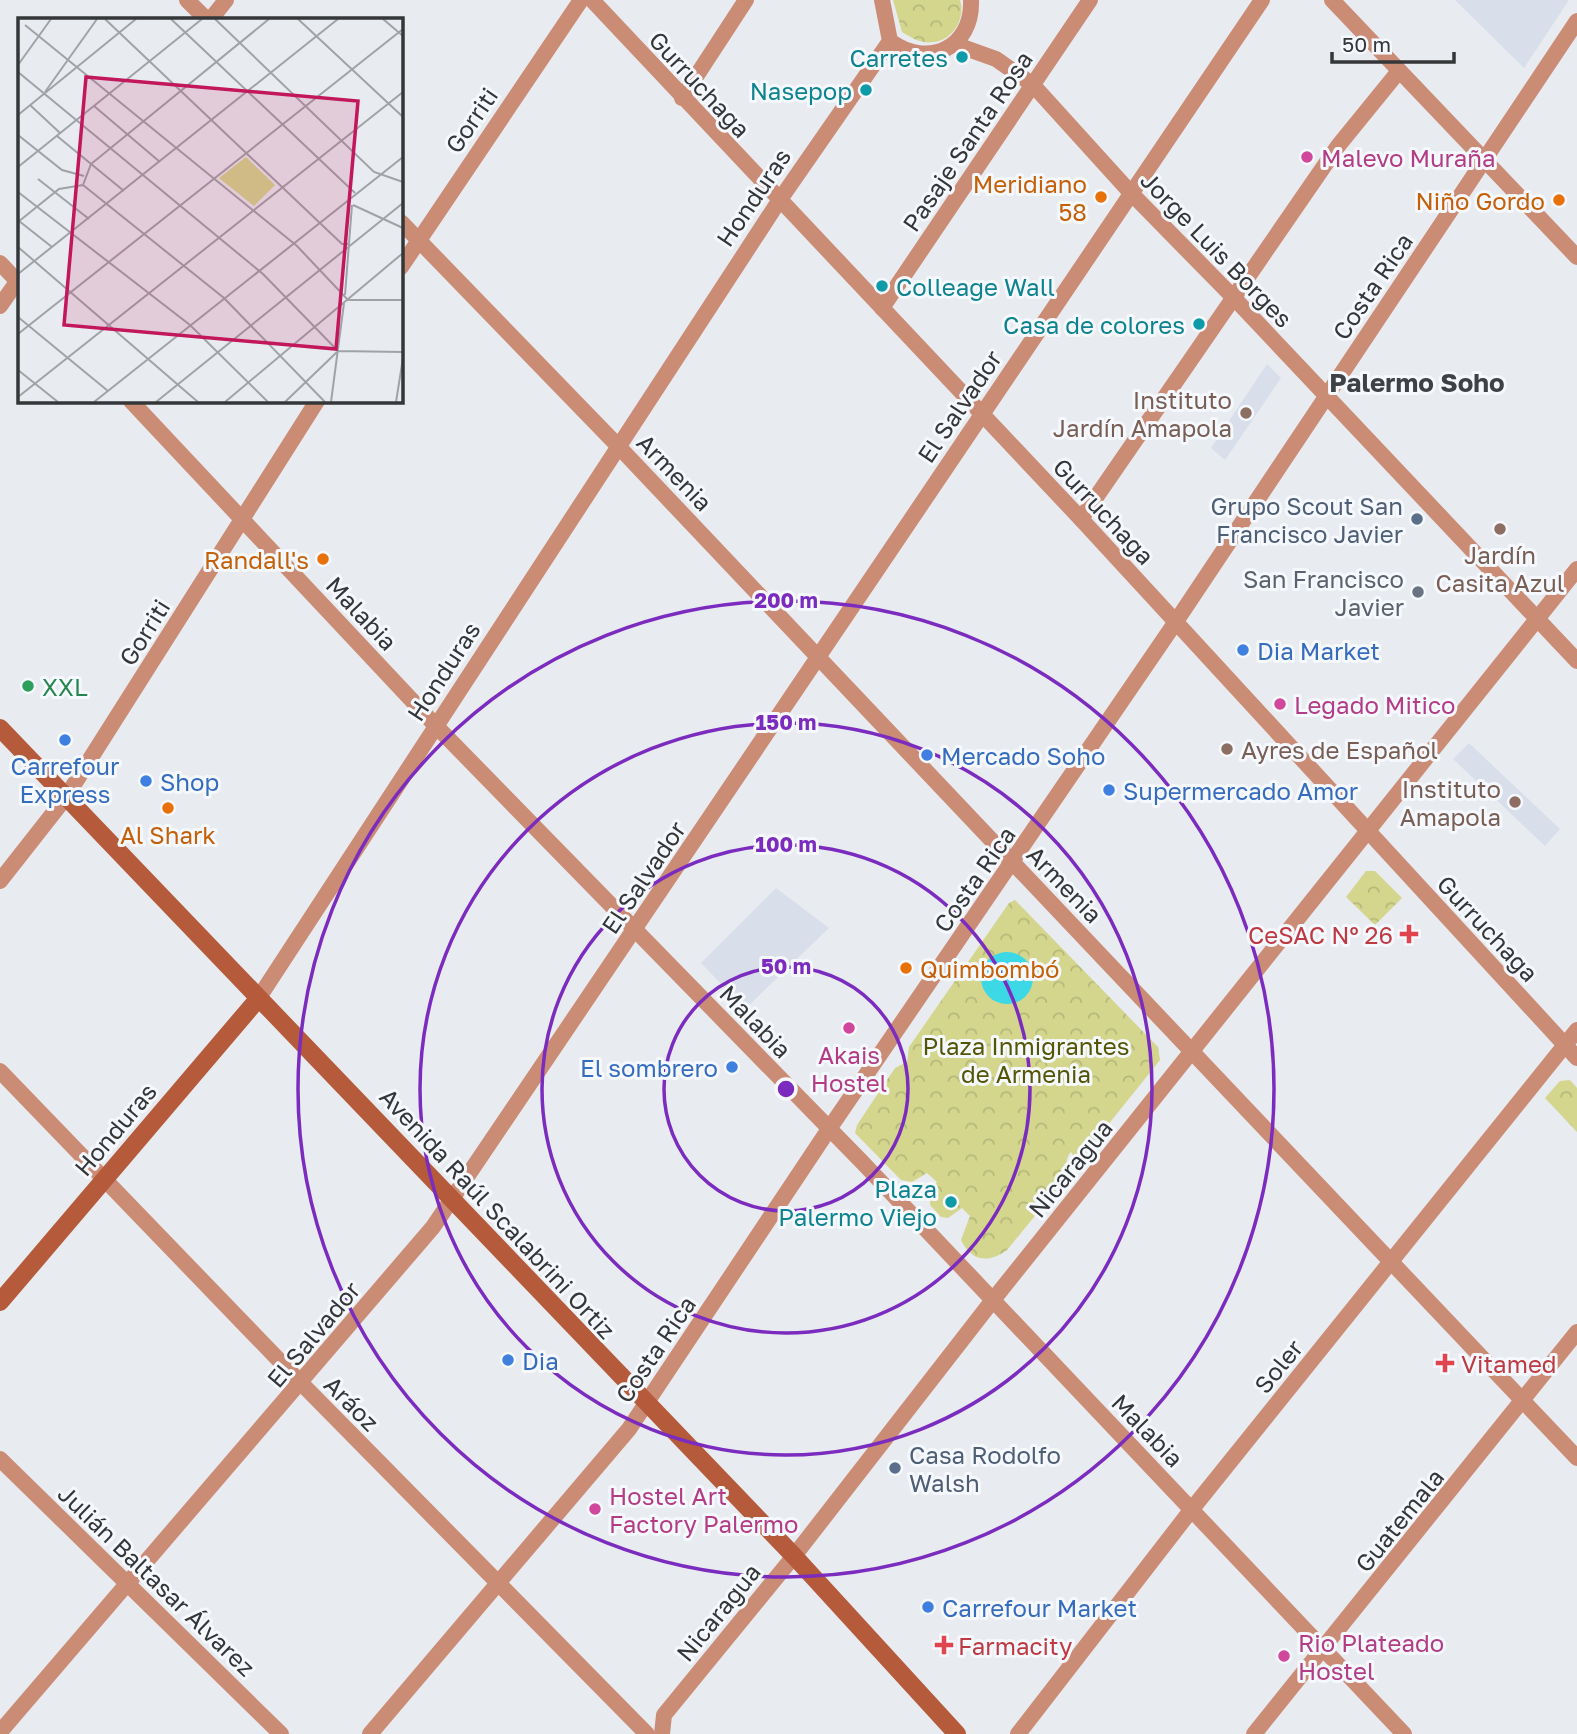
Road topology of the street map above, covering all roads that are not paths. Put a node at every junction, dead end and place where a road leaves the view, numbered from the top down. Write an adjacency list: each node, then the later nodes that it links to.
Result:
1 (187, 0): 11 (street)
2 (226, 0): 12 (street)
3 (580, 0): 23 (street, Gorriti)
4 (592, 0): 18 (street, Gurruchaga)
5 (746, 0): 18 (street)
6 (882, 0): 14 (street)
7 (971, 0): 15 (street)
8 (1090, 0): 17 (street, Pasaje Santa Rosa)
9 (1262, 0): 20 (street, El Salvador)
10 (1332, 0): 16 (street)
11 (205, 18)
12 (213, 18)
13 (1577, 21): 19 (street, Costa Rica)
14 (890, 41): 15 (street); 21 (street, Honduras)
15 (954, 44): 17 (street, Jorge Luis Borges)
16 (1399, 71): 19 (street); 29 (street)
17 (1033, 85): 20 (street, Jorge Luis Borges); 31 (street, Pasaje Santa Rosa)
18 (682, 98): 21 (street, Gurruchaga)
19 (1484, 162): 24 (street); 32 (street, Costa Rica)
20 (1130, 192): 29 (street, Jorge Luis Borges); 35 (street, El Salvador)
21 (779, 201): 31 (street, Gurruchaga); 36 (street, Honduras)
22 (402, 223): 23 (street, Armenia)
23 (418, 240): 26 (street, Gorriti); 36 (street, Armenia)
24 (1577, 257)
25 (0, 263): 27 (street)
26 (402, 265)
27 (18, 280)
28 (18, 282): 30 (street)
29 (1234, 298): 32 (street, Jorge Luis Borges); 38 (street)
30 (0, 306)
31 (881, 308): 35 (street, Gurruchaga)
32 (1326, 397): 40 (street, Jorge Luis Borges); 41 (street, Costa Rica)
33 (132, 402): 37 (street, Malabia)
34 (316, 402): 37 (street, Gorriti)
35 (981, 414): 38 (street, Gurruchaga); 42 (street, El Salvador)
36 (620, 447): 42 (street, Armenia); 44 (street, Honduras)
37 (243, 518): 44 (street, Malabia); 46 (street, Gorriti)
38 (1081, 519): 41 (street, Gurruchaga)
39 (1577, 569): 40 (street, Nicaragua)
40 (1538, 618): 43 (street, Jorge Luis Borges); 47 (street, Nicaragua)
41 (1175, 623): 47 (street, Gurruchaga); 48 (street, Costa Rica)
42 (818, 656): 48 (street, Armenia); 50 (street, El Salvador)
43 (1577, 661)
44 (436, 726): 50 (street, Malabia); 51 (street, Honduras)
45 (0, 728): 46 (main road, Avenida Raúl Scalabrini Ortiz)
46 (66, 797): 49 (street, Gorriti); 51 (main road, Avenida Raúl Scalabrini Ortiz)
47 (1369, 833): 53 (street, Gurruchaga); 54 (street, Nicaragua)
48 (1013, 862): 54 (street, Armenia); 57 (street, Costa Rica)
49 (0, 881)
50 (636, 929): 57 (street, Malabia); 59 (street, El Salvador)
51 (258, 999): 58 (main road, Honduras); 59 (main road, Avenida Raúl Scalabrini Ortiz)
52 (1577, 1030): 53 (street, Soler)
53 (1565, 1045): 55 (street, Gurruchaga); 60 (street, Soler)
54 (1193, 1051): 60 (street, Armenia); 61 (street, Nicaragua)
55 (1577, 1058)
56 (0, 1071): 58 (street, Aráoz)
57 (829, 1129): 61 (street, Malabia); 66 (street, Costa Rica)
58 (105, 1179): 62 (main road, Honduras); 64 (street, Aráoz)
59 (453, 1199): 64 (street, El Salvador); 66 (main road, Avenida Raúl Scalabrini Ortiz)
60 (1392, 1261): 65 (street, Armenia); 69 (street, Soler)
61 (993, 1300): 69 (street, Malabia); 70 (street, Nicaragua)
62 (0, 1302)
63 (1577, 1332): 65 (street, Guatemala)
64 (301, 1383): 71 (street, El Salvador); 72 (street, Aráoz)
65 (1524, 1400): 67 (street, Armenia); 73 (street, Guatemala)
66 (645, 1405): 70 (main road, Avenida Raúl Scalabrini Ortiz); 72 (street, Costa Rica)
67 (1577, 1458)
68 (0, 1459): 71 (street, Julián Baltasar Álvarez)
69 (1192, 1510): 73 (street, Malabia); 80 (street, Soler)
70 (794, 1556): 74 (main road, Avenida Raúl Scalabrini Ortiz); 79 (street, Nicaragua)
71 (128, 1583): 75 (street, El Salvador); 76 (street, Julián Baltasar Álvarez)
72 (498, 1584): 77 (street, Costa Rica); 78 (street, Aráoz)
73 (1325, 1649): 81 (street, Guatemala); 82 (street, Malabia)
74 (947, 1731)
75 (0, 1732)
76 (281, 1734)
77 (370, 1734)
78 (647, 1734)
79 (662, 1734)
80 (1018, 1734)
81 (1254, 1734)
82 (1404, 1734)

